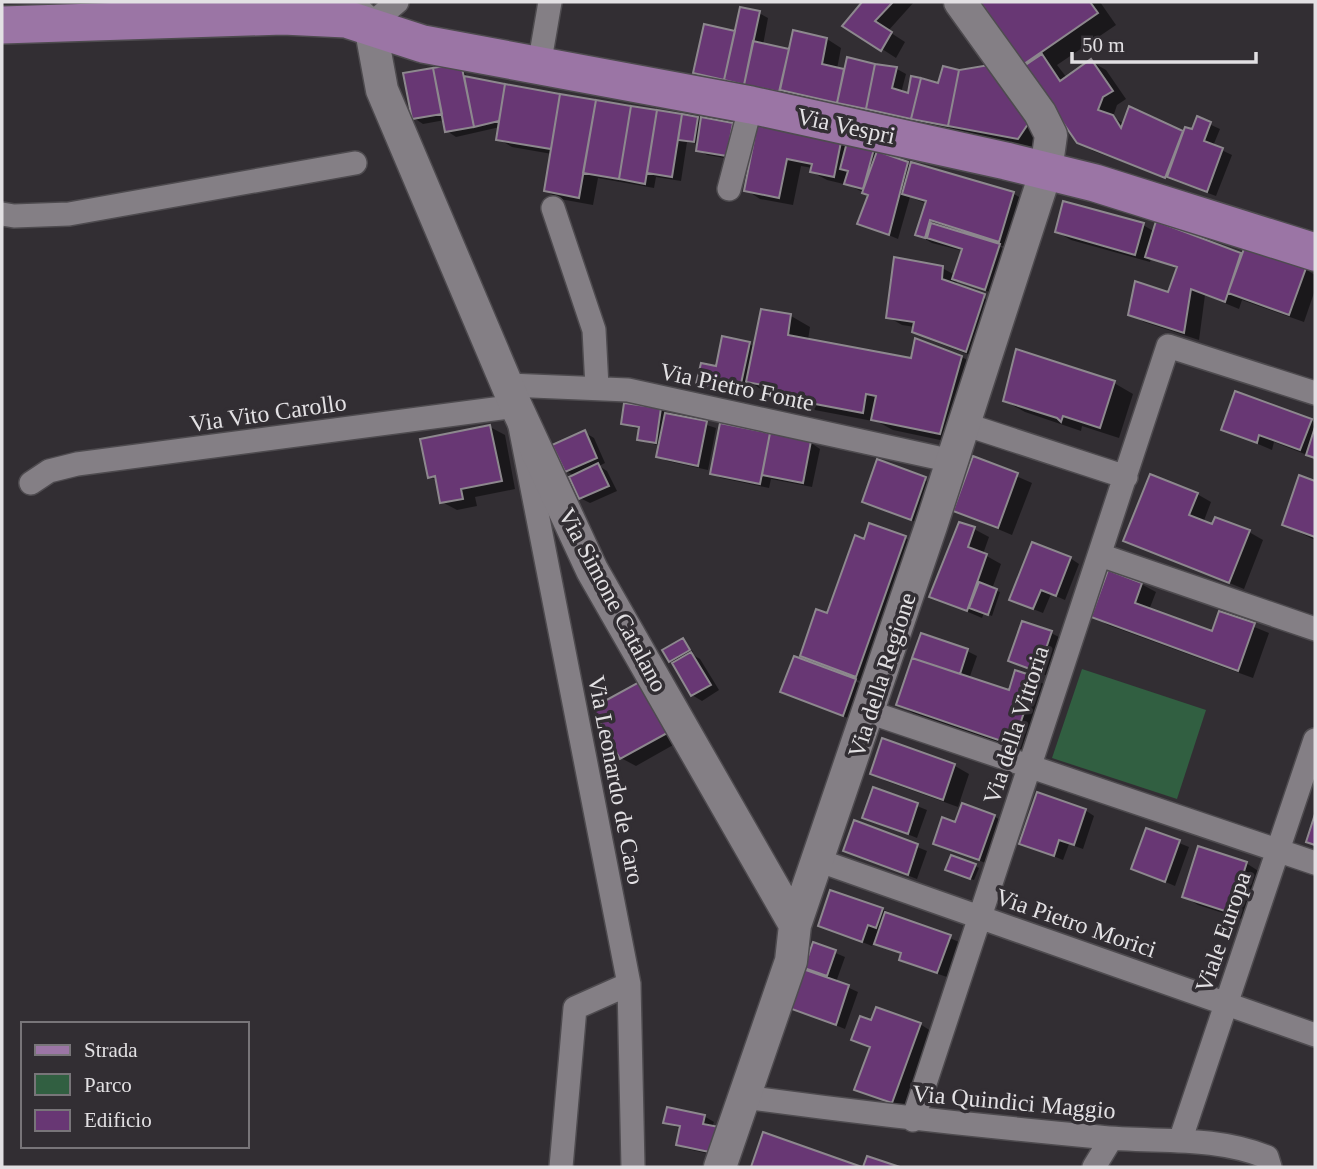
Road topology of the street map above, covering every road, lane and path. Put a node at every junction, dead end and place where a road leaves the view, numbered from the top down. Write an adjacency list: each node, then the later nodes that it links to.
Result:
1 (550, 2): 6 (street)
2 (960, 2): 9 (main road, Via della Regione)
3 (315, 9): 4 (main road, Via Vespri); 5 (main road, Via Vespri)
4 (371, 9): 6 (main road, Via Vespri); 16 (main road, Via Simone Catalano)
5 (2, 25)
6 (539, 66): 7 (main road, Via Vespri)
7 (751, 105): 9 (main road, Via Vespri); 10 (street)
8 (355, 163): 12 (street)
9 (1046, 171): 13 (main road, Via Vespri); 17 (main road, Via della Regione)
10 (729, 189)
11 (553, 208): 14 (street)
12 (2, 214)
13 (1315, 252)
14 (597, 387): 16 (street, Via Pietro Fonte); 18 (street, Via Pietro Fonte)
15 (1315, 393): 19 (street, Via della Vittoria)
16 (512, 395): 20 (street, Via Vito Carollo); 30 (main road, Via Simone Catalano); 31 (street, Via Leonardo de Caro)
17 (964, 424): 18 (main road, Via della Regione); 19 (street)
18 (952, 461): 23 (main road, Via della Regione)
19 (1126, 477): 21 (street, Via della Vittoria)
20 (31, 483)
21 (1100, 555): 22 (street); 25 (street, Via della Vittoria)
22 (1315, 629)
23 (869, 712): 25 (street); 27 (main road, Via della Regione)
24 (1315, 740): 26 (street, Viale Europa)
25 (1030, 766): 26 (street); 29 (street, Via della Vittoria)
26 (1278, 850): 28 (street); 32 (street, Viale Europa)
27 (820, 861): 29 (street, Via Pietro Morici); 30 (main road, Via della Regione)
28 (1315, 863)
29 (980, 917): 32 (street, Via Pietro Morici); 35 (street, Via della Vittoria)
30 (795, 925): 34 (main road)
31 (629, 984): 38 (street); 39 (street, Via Leonardo de Caro)
32 (1226, 1004): 33 (street, Via Pietro Morici); 37 (street, Viale Europa)
33 (1315, 1035)
34 (745, 1097): 35 (street, Via Quindici Maggio); 40 (main road)
35 (913, 1120): 36 (street, Via Quindici Maggio)
36 (1111, 1139): 37 (street, Via Quindici Maggio); 41 (street)
37 (1180, 1141): 42 (street, Via Quindici Maggio)
38 (561, 1167)
39 (633, 1167)
40 (720, 1167)
41 (1094, 1167)
42 (1270, 1167)

